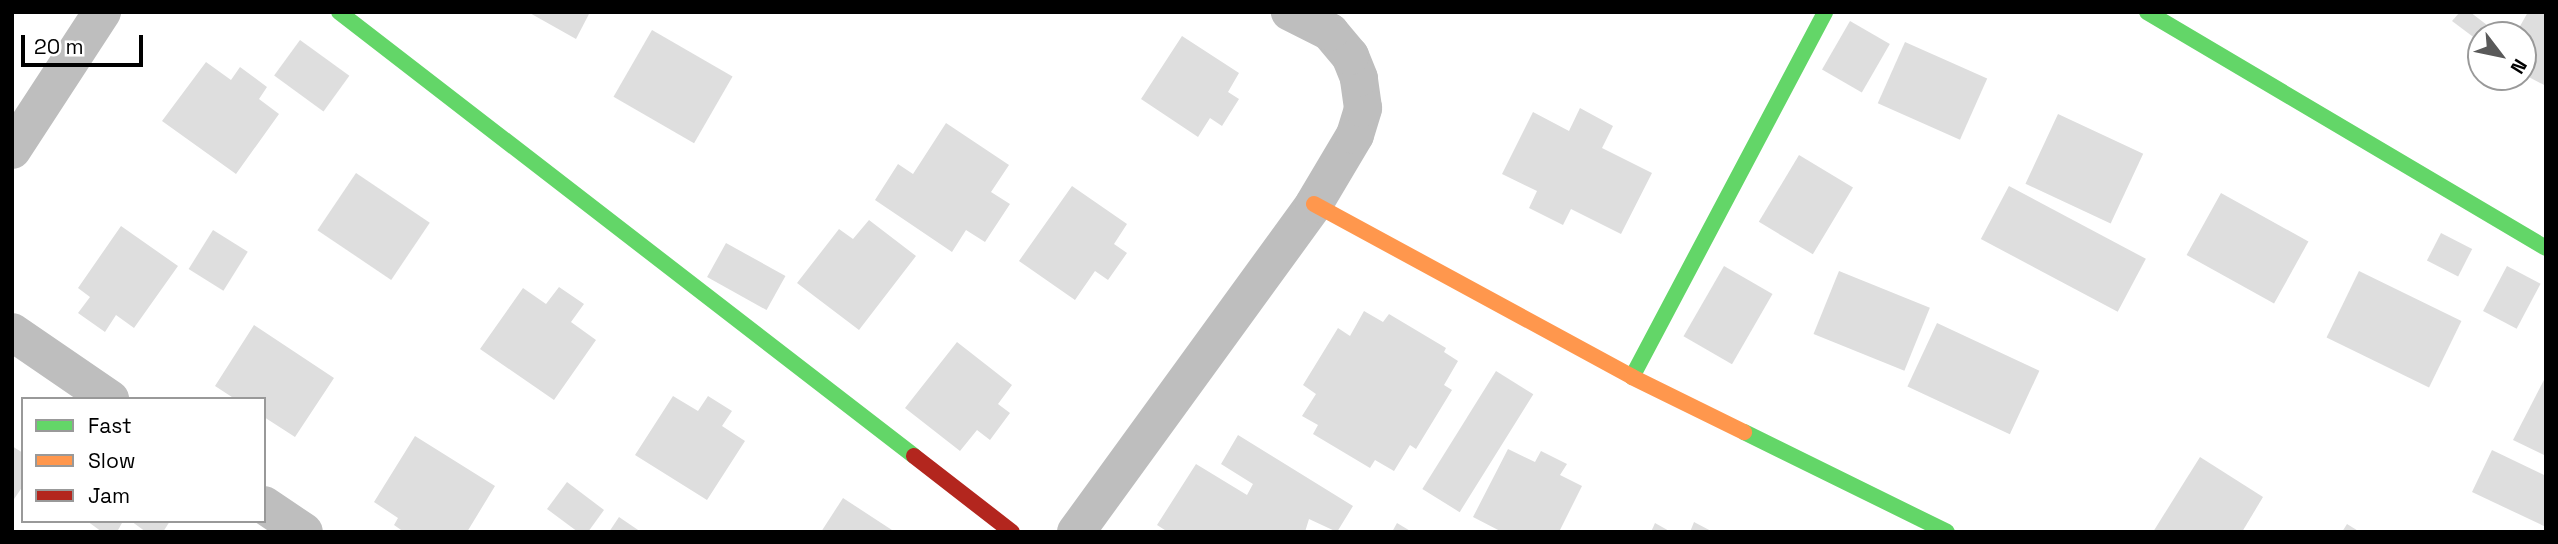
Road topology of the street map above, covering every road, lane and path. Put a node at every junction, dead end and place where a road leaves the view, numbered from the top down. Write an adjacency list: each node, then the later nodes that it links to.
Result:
1 (102, 12): 6 (street)
2 (339, 12): 14 (street)
3 (1290, 12): 7 (street)
4 (1825, 12): 10 (street)
5 (2147, 12): 8 (street)
6 (12, 150)
7 (1314, 204): 10 (street); 15 (street)
8 (2546, 248)
9 (12, 332): 11 (street)
10 (1632, 377): 16 (street)
11 (107, 397)
12 (266, 506): 13 (street)
13 (304, 532)
14 (1012, 532)
15 (1076, 532)
16 (1947, 532)

